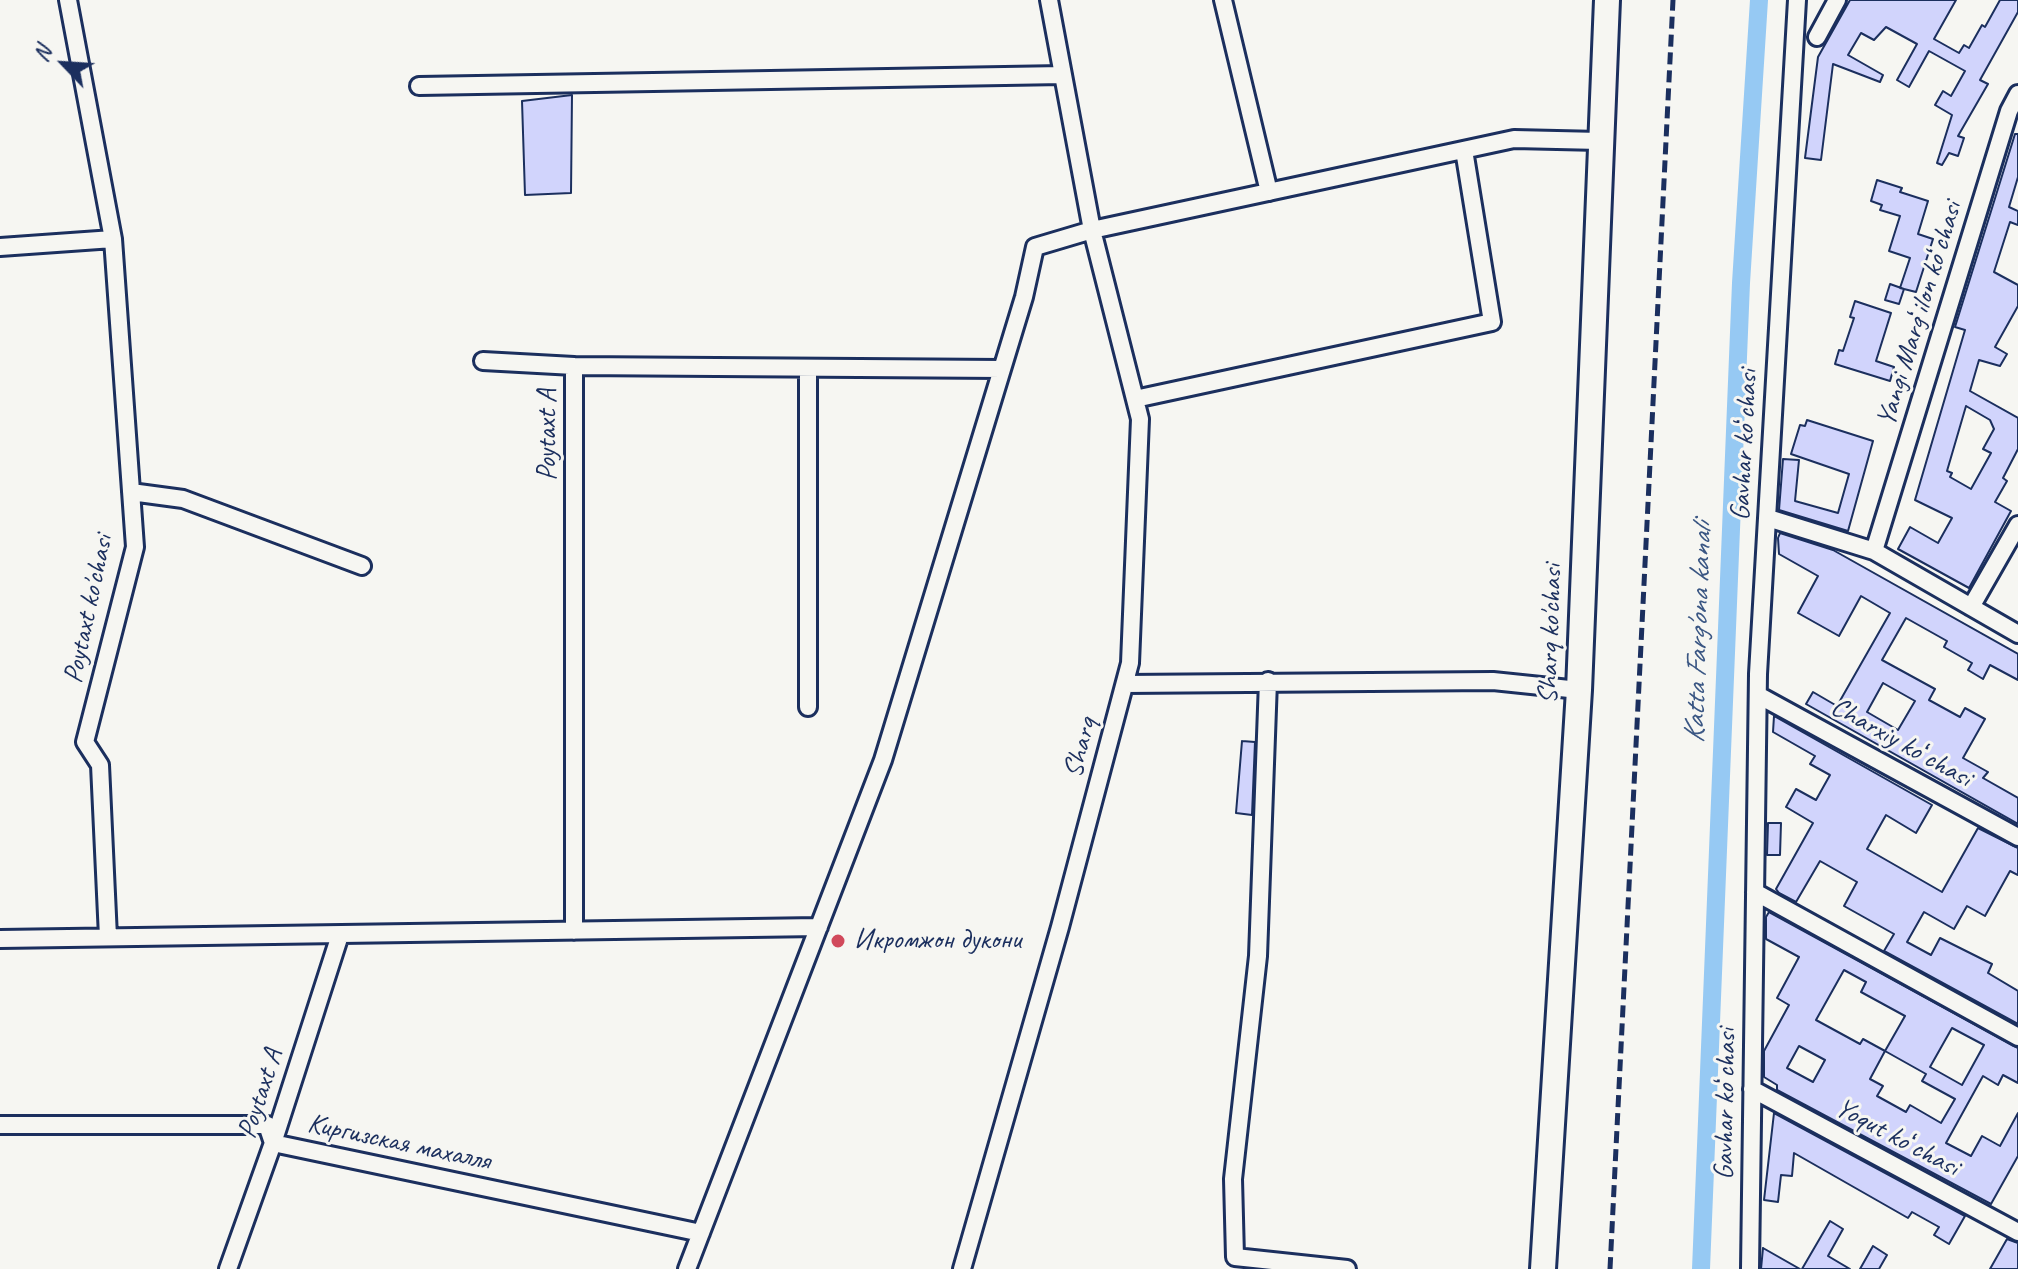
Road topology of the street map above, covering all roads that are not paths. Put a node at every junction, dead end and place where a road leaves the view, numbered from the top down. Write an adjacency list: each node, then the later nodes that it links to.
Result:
1 (68, 0): 15 (street, Poytaxt ko'chasi)
2 (1049, 0): 8 (street, Sharq)
3 (1223, 0): 13 (street)
4 (1607, 0): 11 (main road, Sharq ko'chasi)
5 (1797, 0): 23 (street, Gavhar koʻchasi)
6 (1837, 0): 7 (street)
7 (1817, 37)
8 (1063, 75): 9 (street); 14 (street, Sharq)
9 (419, 86)
10 (2018, 94): 25 (street, Yangi Margʻilon koʻchasi)
11 (1600, 141): 12 (street); 31 (main road, Sharq ko'chasi)
12 (1464, 150): 13 (street); 21 (street)
13 (1269, 192): 14 (street)
14 (1092, 230): 20 (street); 21 (street, Sharq)
15 (113, 239): 16 (street); 22 (street, Poytaxt ko'chasi)
16 (0, 247)
17 (483, 361): 18 (street)
18 (574, 366): 19 (street, Poytaxt A); 37 (street, Poytaxt A)
19 (808, 368): 20 (street, Poytaxt A); 33 (street)
20 (1002, 369): 36 (street)
21 (1135, 399): 30 (street, Sharq)
22 (131, 492): 26 (street); 39 (street, Poytaxt ko'chasi)
23 (1768, 518): 25 (street); 32 (street, Gavhar koʻchasi)
24 (2018, 525): 27 (street)
25 (1874, 551): 27 (street)
26 (362, 566)
27 (1971, 607): 28 (street)
28 (2018, 634)
29 (1268, 681): 30 (street); 31 (street); 50 (street)
30 (1125, 684): 49 (street, Sharq)
31 (1579, 690): 51 (main road, Sharq ko'chasi)
32 (1758, 695): 34 (street, Charxiy koʻchasi); 35 (street, Gavhar koʻchasi)
33 (808, 707)
34 (2018, 837)
35 (1755, 892): 41 (street); 42 (street, Gavhar koʻchasi)
36 (819, 927): 37 (street); 46 (street)
37 (574, 931): 38 (street)
38 (340, 935): 39 (street); 44 (street, Poytaxt A)
39 (108, 937): 40 (street)
40 (0, 939)
41 (2018, 1037)
42 (1752, 1089): 45 (street, Yoqut koʻchasi); 52 (street, Gavhar koʻchasi)
43 (0, 1125): 44 (street, Киргизская махалля)
44 (273, 1143): 46 (street, Киргизская махалля); 47 (street, Poytaxt A)
45 (2018, 1232)
46 (701, 1233): 48 (street)
47 (228, 1269)
48 (687, 1269)
49 (962, 1269)
50 (1347, 1269)
51 (1543, 1269)
52 (1750, 1269)

